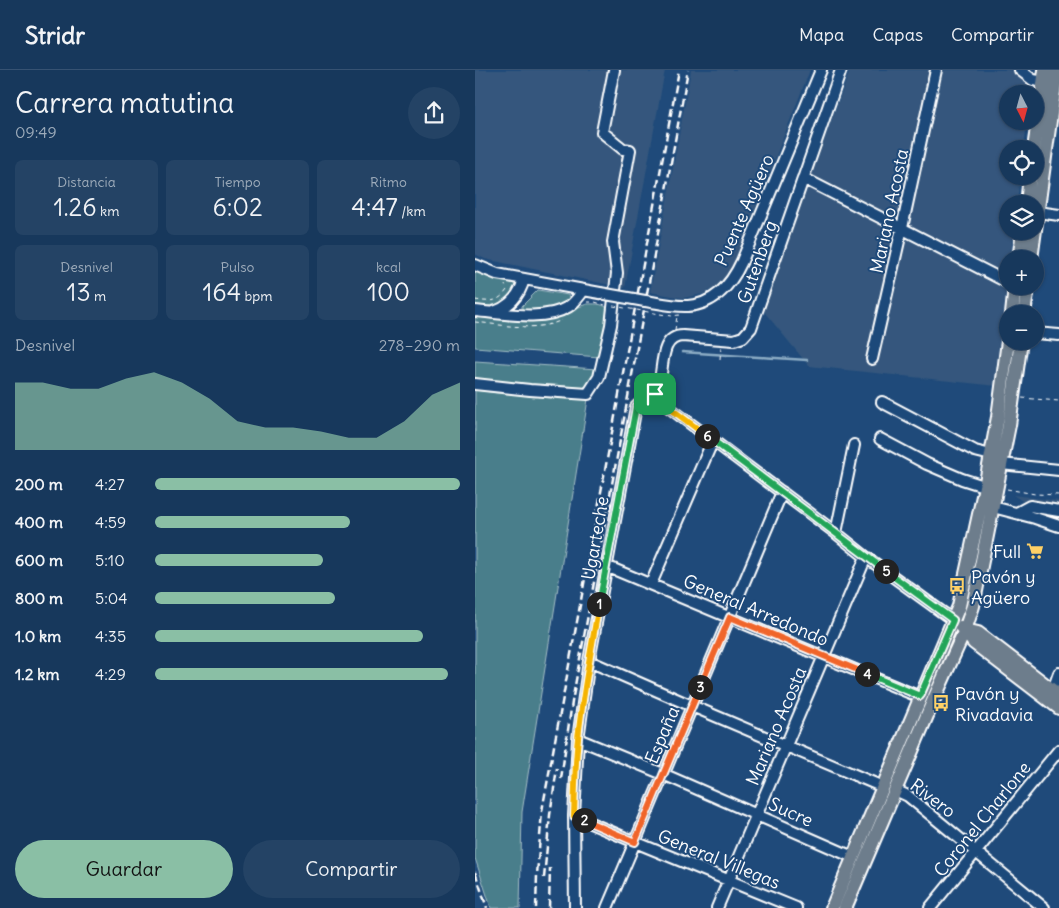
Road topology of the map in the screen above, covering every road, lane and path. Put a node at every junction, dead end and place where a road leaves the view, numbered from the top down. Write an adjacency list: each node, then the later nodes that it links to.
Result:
1 (614, 70): 20 (street)
2 (821, 70): 18 (street, Puente Agüero, bridge)
3 (841, 70): 9 (street, Gutenberg)
4 (935, 70): 13 (street, Mariano Acosta)
5 (1020, 70): 7 (street)
6 (1057, 70): 7 (main road)
7 (1048, 79): 8 (main road); 10 (main road)
8 (1036, 140)
9 (803, 178): 13 (street); 32 (street, Gutenberg)
10 (1039, 195)
11 (1044, 213): 12 (street)
12 (1059, 215)
13 (903, 228): 15 (street); 30 (street, Mariano Acosta)
14 (475, 265): 16 (street, Puente Agüero)
15 (999, 278)
16 (524, 279): 18 (street, Puente Agüero); 22 (street)
17 (503, 282): 19 (path)
18 (584, 290): 22 (street)
19 (475, 300)
20 (613, 306): 23 (path, bridge); 31 (street)
21 (475, 311): 22 (street)
22 (493, 312)
23 (660, 314)
24 (1044, 333): 25 (street)
25 (1059, 334)
26 (1007, 350): 39 (main road)
27 (1020, 350): 40 (main road)
28 (721, 351): 29 (path)
29 (721, 358)
30 (872, 359)
31 (475, 384)
32 (655, 394): 37 (street); 51 (street, Ugarteche)
33 (1021, 398): 34 (path)
34 (1059, 401)
35 (881, 402): 39 (street)
36 (880, 439): 42 (street)
37 (713, 440): 43 (street); 52 (street)
38 (854, 445): 49 (street)
39 (991, 455): 42 (main road)
40 (1001, 464): 41 (street); 42 (main road)
41 (1059, 470)
42 (992, 487): 44 (path); 45 (main road); 54 (main road)
43 (782, 492): 49 (street); 53 (street, España)
44 (1059, 496)
45 (993, 507): 47 (street); 55 (main road)
46 (1059, 511): 47 (street)
47 (1017, 513): 48 (street)
48 (1059, 526)
49 (837, 533): 50 (street)
50 (866, 557): 54 (street); 56 (street, Mariano Acosta)
51 (606, 566): 52 (street, General Arredondo); 57 (street, Ugarteche)
52 (651, 584): 53 (street, General Arredondo)
53 (730, 617): 56 (street, General Arredondo); 61 (street, España)
54 (953, 620): 55 (main road); 60 (main road)
55 (965, 630): 59 (main road); 62 (main road); 67 (main road)
56 (824, 656): 60 (street, General Arredondo); 64 (street, Mariano Acosta)
57 (589, 661): 61 (street, Rivero); 63 (street, Ugarteche)
58 (1059, 673): 59 (street)
59 (1056, 693)
60 (920, 696): 67 (main road)
61 (692, 706): 64 (street, Rivero); 66 (street, España)
62 (1059, 708)
63 (578, 739): 66 (street, Sucre); 69 (street, Ugarteche)
64 (785, 746): 67 (street, Rivero); 68 (street, Mariano Acosta)
65 (1059, 750): 71 (street, Coronel Charlone)
66 (663, 774): 68 (street, Sucre); 70 (street, España)
67 (889, 788): 71 (street, Rivero); 72 (main road); 79 (main road)
68 (756, 814): 72 (street, Sucre); 73 (street, Mariano Acosta)
69 (574, 816): 70 (street, General Villegas); 74 (street, Ugarteche)
70 (635, 842): 73 (street, General Villegas); 75 (street, España)
71 (975, 852): 80 (street, Coronel Charlone); 81 (street, Rivero)
72 (853, 857): 78 (main road)
73 (729, 880): 76 (street, Mariano Acosta); 77 (street, General Villegas)
74 (575, 908)
75 (607, 908)
76 (717, 908)
77 (796, 908)
78 (832, 908)
79 (845, 908)
80 (930, 908)
81 (1044, 908)

